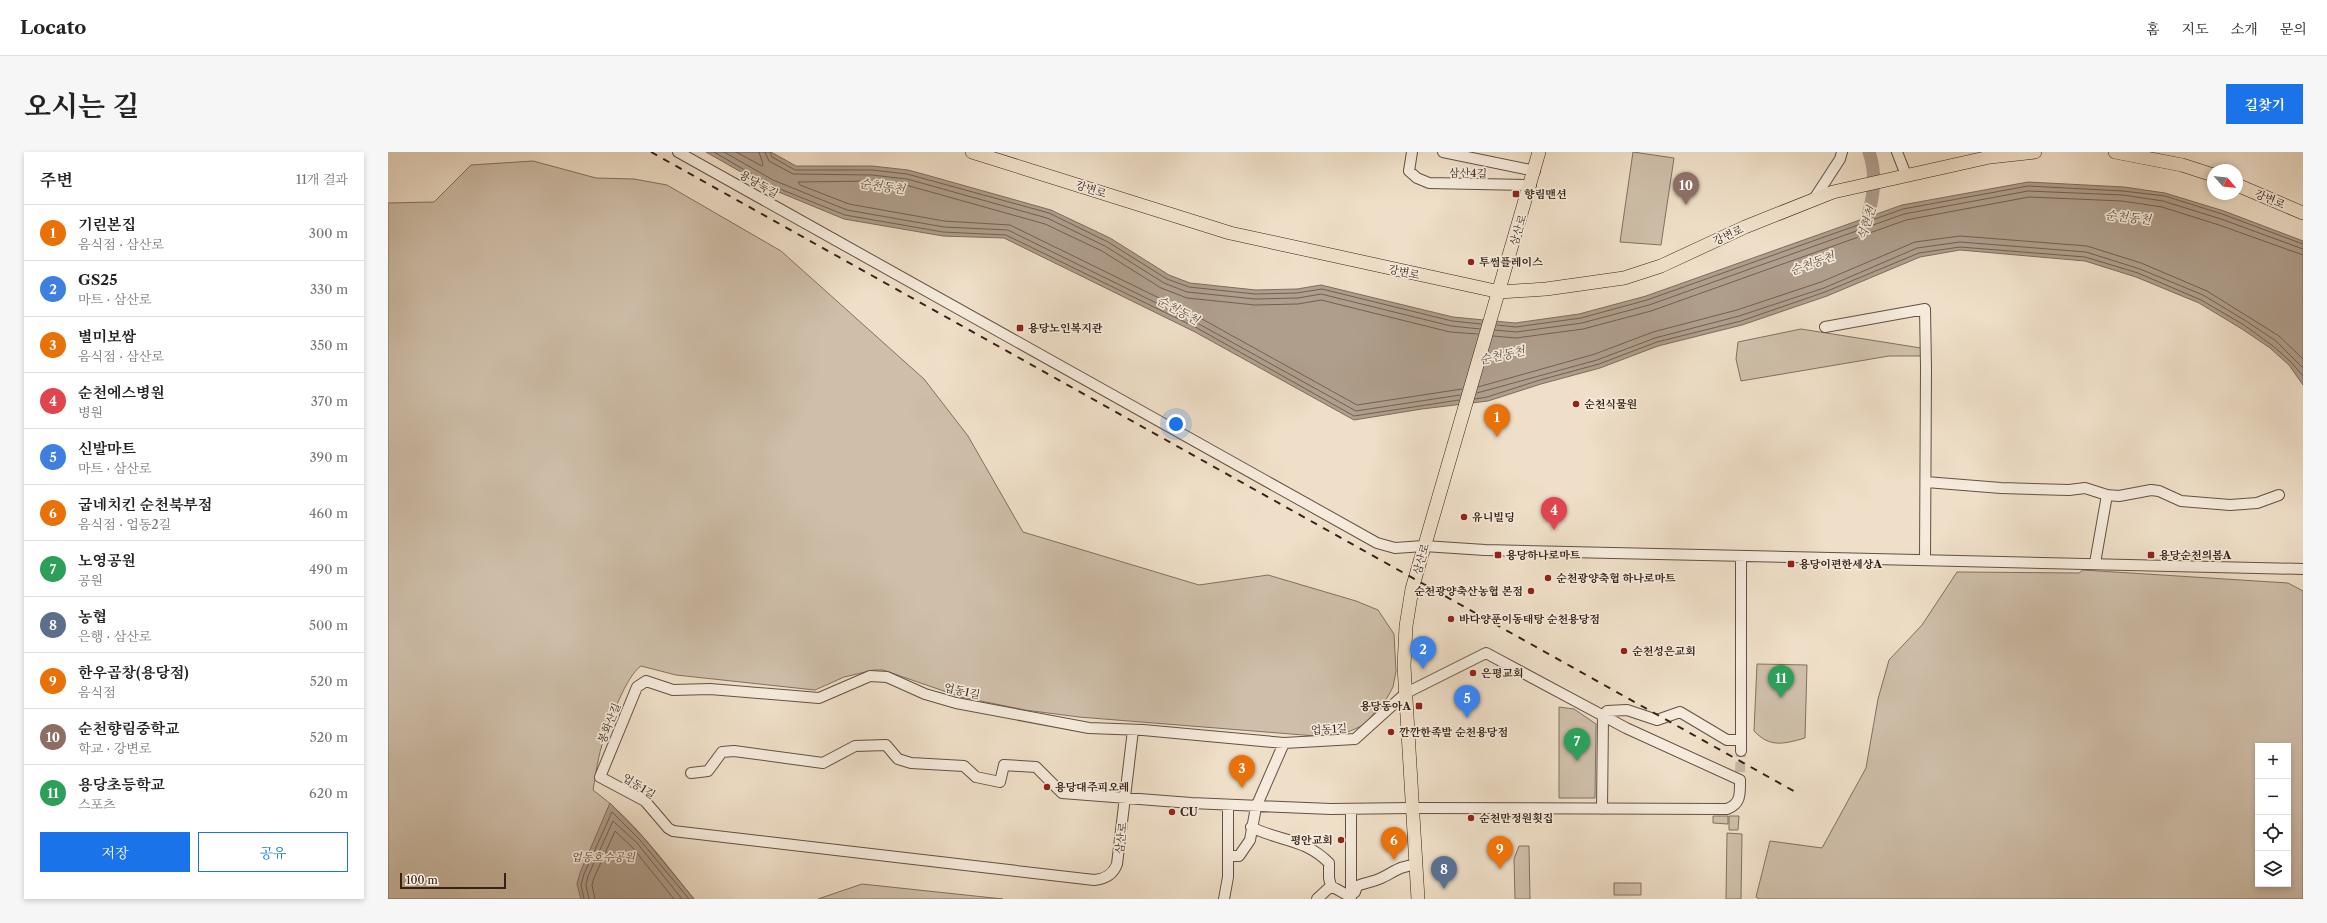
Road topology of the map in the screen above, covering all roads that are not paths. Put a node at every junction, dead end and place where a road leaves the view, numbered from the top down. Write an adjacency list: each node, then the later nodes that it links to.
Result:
1 (678, 152): 22 (street, 용당둑길)
2 (1412, 152): 13 (street, 삼산4길)
3 (1443, 152): 10 (street)
4 (1540, 152): 10 (main road, 삼산로)
5 (1842, 152): 15 (street)
6 (1897, 152): 12 (street)
7 (2035, 152): 12 (main road)
8 (2119, 152): 11 (main road)
9 (976, 153): 17 (main road, 강변로)
10 (1535, 171): 13 (main road, 삼산로)
11 (2207, 173)
12 (1900, 176): 15 (main road, 강변로)
13 (1531, 185): 17 (main road, 삼산로)
14 (2243, 187): 16 (main road, 강변로)
15 (1814, 199): 17 (main road, 강변로)
16 (2302, 212)
17 (1500, 292): 22 (main road, 삼산로)
18 (1825, 327): 19 (street)
19 (1926, 482): 20 (street); 24 (street)
20 (2107, 495): 21 (street); 25 (street)
21 (2279, 495)
22 (1424, 546): 23 (street, 용당둑길); 28 (main road, 삼산로)
23 (1740, 556): 24 (street, 용당둑길); 29 (street)
24 (1925, 560): 25 (street, 용당둑길)
25 (2095, 563): 26 (street, 용당둑길)
26 (2303, 570)
27 (643, 681): 30 (street, 업동1길); 33 (street, 봉화산길)
28 (1406, 693): 29 (street, 업동1길); 31 (street, 업동1길); 37 (main road, 삼산로)
29 (1603, 716): 39 (street); 39 (street)
30 (1133, 730): 31 (street, 업동1길); 34 (street, 삼산로)
31 (1284, 743): 36 (street)
32 (691, 773): 34 (street)
33 (600, 777): 43 (street, 업동1길)
34 (1126, 798): 35 (street); 43 (street, 삼산로)
35 (1228, 805): 36 (street); 41 (street)
36 (1256, 807): 38 (street); 40 (street)
37 (1412, 808): 38 (street); 39 (street); 42 (main road, 삼산로)
38 (1351, 809): 45 (street)
39 (1602, 809)
40 (1252, 827): 41 (street); 44 (street)
41 (1228, 856): 46 (street)
42 (1417, 866): 45 (street); 48 (main road, 삼산로)
43 (1109, 875)
44 (1331, 886): 45 (street); 47 (street)
45 (1351, 897)
46 (1224, 899)
47 (1317, 899)
48 (1418, 899)

